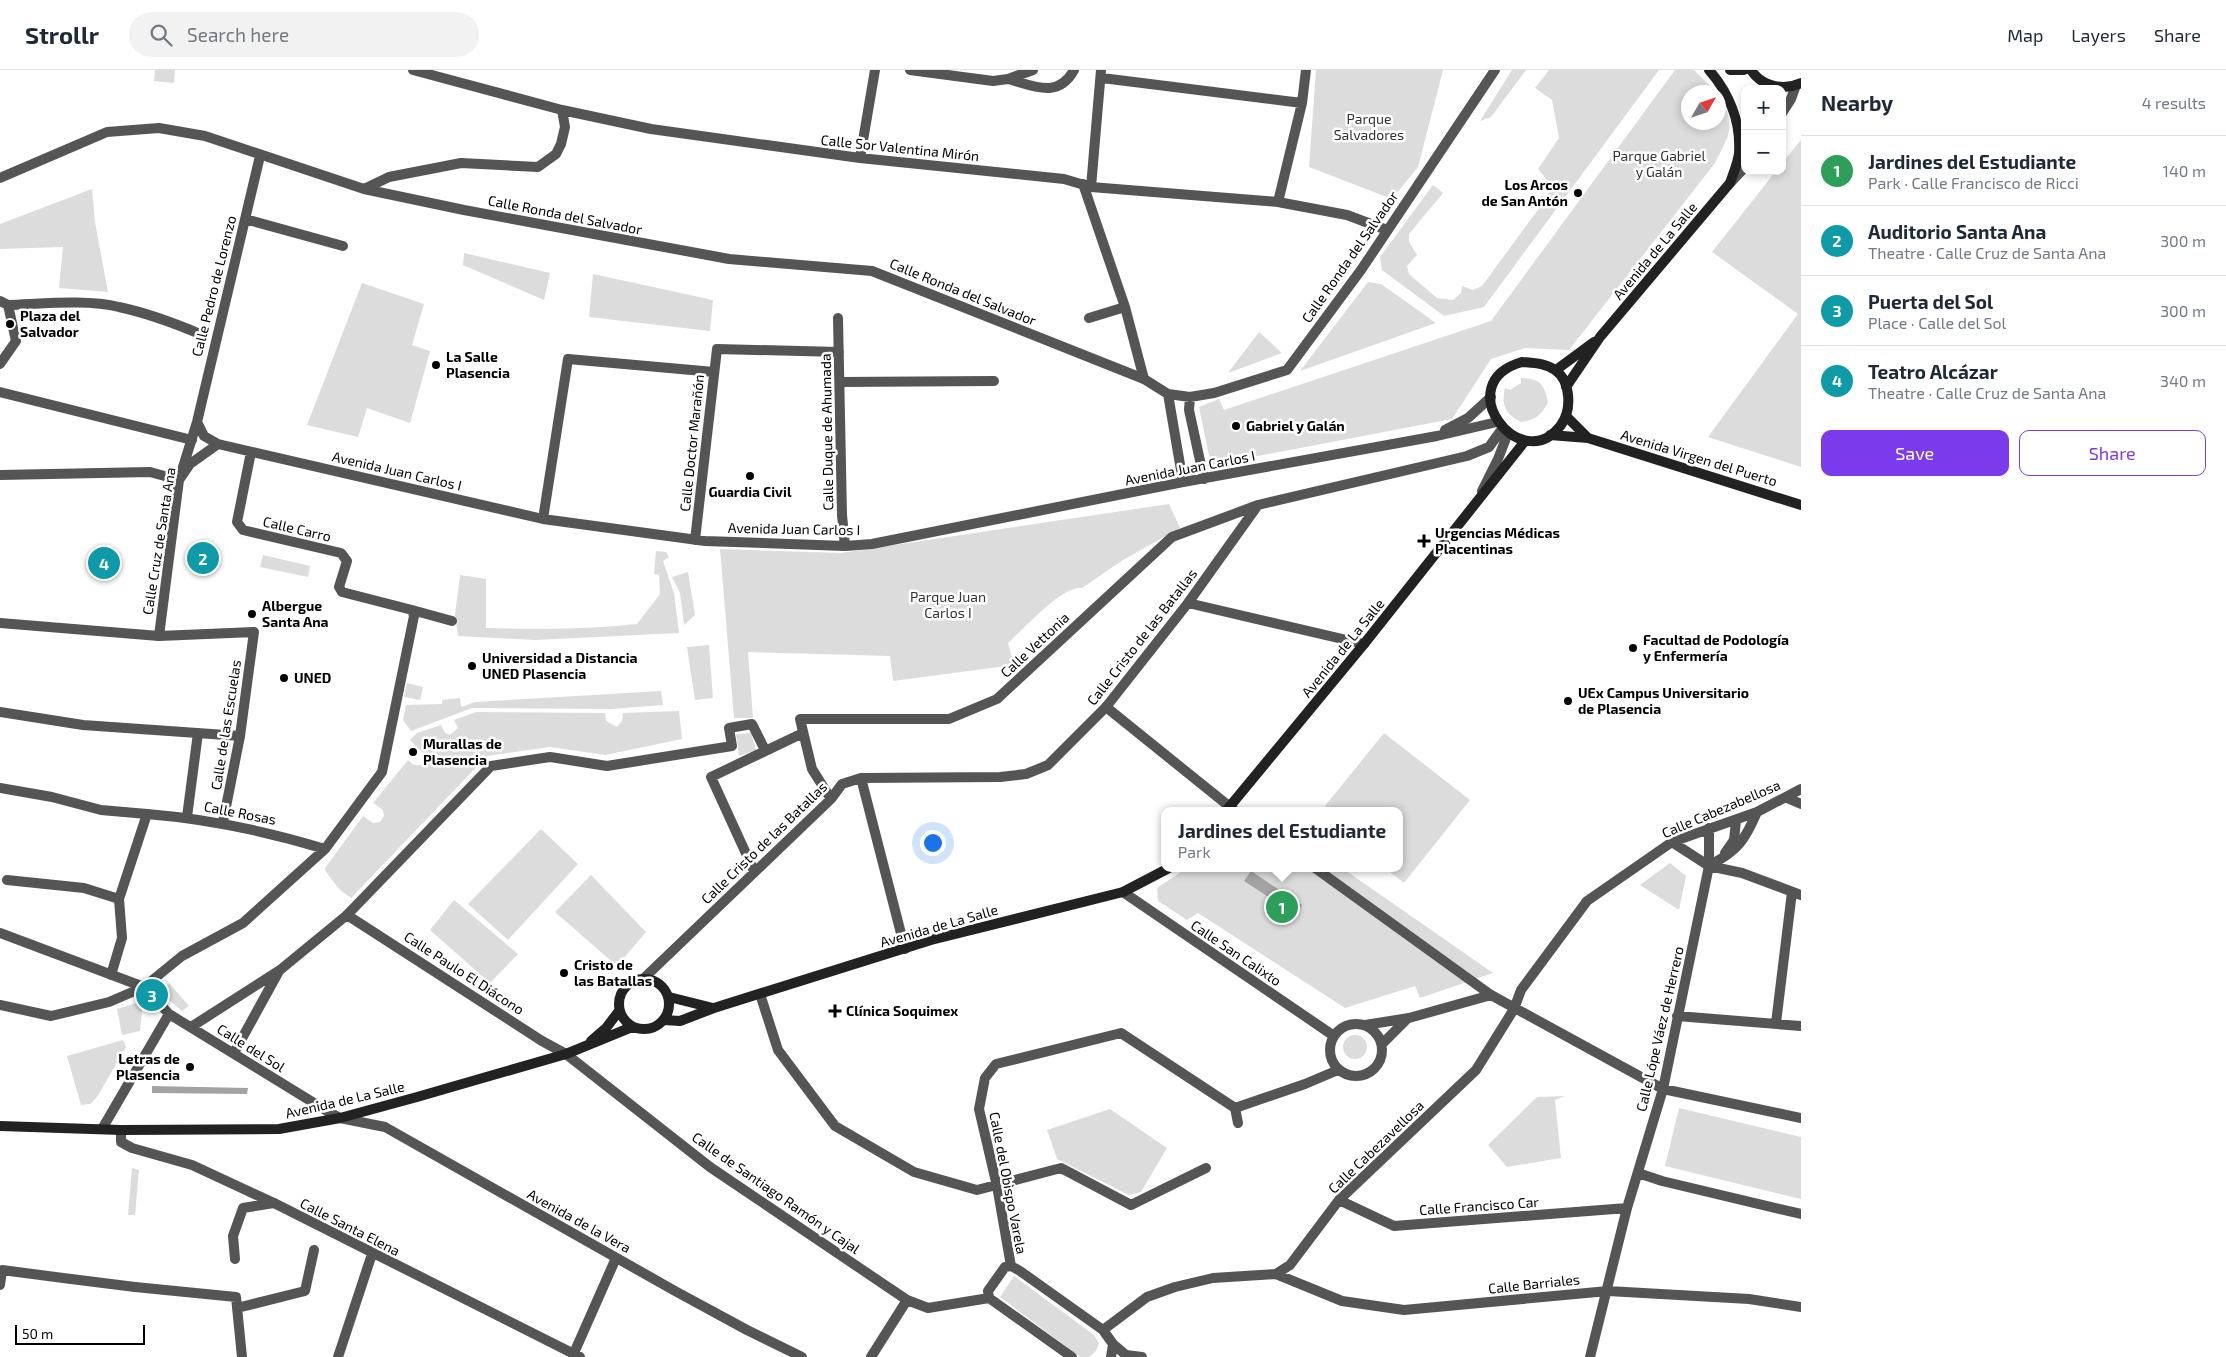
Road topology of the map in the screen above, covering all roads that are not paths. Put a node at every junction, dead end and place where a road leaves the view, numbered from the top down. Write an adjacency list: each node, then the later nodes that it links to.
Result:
1 (413, 70): 19 (street, Calle Sor Valentina Mirón)
2 (874, 70): 23 (street)
3 (910, 70): 13 (street)
4 (1033, 70): 13 (street)
5 (1074, 70): 13 (street)
6 (1306, 70): 17 (street)
7 (1494, 70): 31 (street, Calle Ronda del Salvador)
8 (1709, 70): 21 (main road)
9 (1730, 70): 10 (main road)
10 (1744, 70)
11 (1751, 70): 15 (main road)
12 (1101, 74): 17 (street); 27 (street)
13 (1008, 80)
14 (1799, 84): 16 (main road); 18 (street)
15 (1761, 85)
16 (1786, 87)
17 (1302, 103): 29 (street)
18 (1786, 107)
19 (562, 110): 23 (street, Calle Sor Valentina Mirón); 28 (street)
20 (1741, 147): 21 (main road)
21 (1739, 153): 26 (main road)
22 (260, 156): 25 (street, Calle Ronda del Salvador); 28 (street, Calle Ronda del Salvador); 30 (street, Calle Pedro de Lorenzo)
23 (860, 158): 27 (street, Calle Sor Valentina Mirón)
24 (1741, 171): 26 (street)
25 (0, 178)
26 (1730, 183): 38 (main road, Avenida de La Salle)
27 (1087, 186): 29 (street, Calle Sor Valentina Mirón); 34 (street)
28 (364, 189): 43 (street, Calle Ronda del Salvador)
29 (1278, 202): 31 (street, Calle Sor Valentina Mirón)
30 (244, 219): 32 (street); 52 (street, Calle Pedro de Lorenzo)
31 (1387, 230): 49 (street, Calle Ronda del Salvador)
32 (343, 246)
33 (4, 303): 37 (street); 40 (street)
34 (1125, 307): 36 (street); 43 (street)
35 (838, 318): 39 (street, Calle Duque de Ahumada)
36 (1089, 318)
37 (200, 334)
38 (1600, 337): 41 (main road, Avenida de La Salle); 46 (main road, Avenida de La Salle)
39 (839, 352): 42 (street, Calle Doctor Marañón); 45 (street, Calle Duque de Ahumada)
40 (0, 364)
41 (1556, 370): 46 (main road); 50 (main road)
42 (714, 372): 68 (street); 69 (street, Calle Doctor Marañón)
43 (1144, 379): 48 (street, Calle Ronda del Salvador)
44 (994, 381): 45 (street)
45 (840, 382): 70 (street, Calle Duque de Ahumada)
46 (1566, 387): 51 (main road)
47 (0, 392): 57 (street)
48 (1168, 394): 49 (street, Calle Ronda del Salvador); 64 (street)
49 (1190, 397): 62 (street)
50 (1491, 397): 53 (main road); 55 (street, Avenida Juan Carlos I)
51 (1566, 416): 54 (main road); 56 (main road, Avenida Virgen del Puerto)
52 (197, 422): 57 (street, Calle Cruz de Santa Ana); 59 (street, Avenida Juan Carlos I)
53 (1503, 428): 55 (street, Avenida Juan Carlos I); 58 (main road); 65 (street, Avenida de La Salle); 66 (street)
54 (1550, 435): 56 (main road, Avenida Virgen del Puerto); 58 (main road)
55 (1430, 437): 62 (street, Avenida Juan Carlos I)
56 (1588, 438): 67 (main road, Avenida Virgen del Puerto)
57 (192, 440): 59 (street); 63 (street, Calle Cruz de Santa Ana)
58 (1525, 441): 65 (main road, Avenida de La Salle)
59 (218, 444): 60 (street, Avenida Juan Carlos I); 63 (street)
60 (251, 452): 68 (street, Avenida Juan Carlos I); 72 (street, Calle Carro)
61 (0, 475): 63 (street)
62 (1204, 479): 64 (street, Avenida Juan Carlos I)
63 (179, 480): 75 (street, Calle Cruz de Santa Ana)
64 (1182, 482): 70 (street, Avenida Juan Carlos I)
65 (1478, 499): 76 (main road, Avenida de La Salle)
66 (1258, 505): 71 (street, Calle Cristo de las Batallas); 80 (street, Calle Vettonia)
67 (1801, 505)
68 (543, 519): 69 (street, Avenida Juan Carlos I)
69 (695, 540): 70 (street, Avenida Juan Carlos I)
70 (845, 546)
71 (1188, 603): 76 (street); 77 (street, Calle Cristo de las Batallas)
72 (412, 610): 73 (street, Calle Carro); 98 (street)
73 (452, 621)
74 (0, 623): 75 (street)
75 (159, 636): 81 (street, Calle de las Escuelas)
76 (1364, 644): 90 (main road, Avenida de La Salle)
77 (1106, 707): 83 (street, Calle Cristo de las Batallas); 89 (street)
78 (0, 712): 79 (street)
79 (198, 733): 81 (street); 93 (street)
80 (803, 734): 82 (street); 87 (street)
81 (240, 736): 95 (street, Calle de las Escuelas)
82 (765, 750): 100 (street); 107 (street)
83 (861, 778): 87 (street, Calle Cristo de las Batallas); 109 (street)
84 (0, 788): 92 (street, Calle Rosas)
85 (1801, 789): 86 (street, Calle Cabezabellosa)
86 (1787, 798): 88 (street); 91 (street, Calle Cabezabellosa)
87 (831, 799): 100 (street, Calle Cristo de las Batallas)
88 (1801, 804)
89 (1228, 807)
90 (1232, 807)
91 (1757, 812): 94 (street, Calle Cabezabellosa); 99 (street)
92 (147, 814): 93 (street, Calle Rosas); 106 (street)
93 (187, 817): 95 (street, Calle Rosas)
94 (1736, 821): 96 (street, Calle Cabezabellosa); 99 (street)
95 (223, 822): 98 (street, Calle Rosas)
96 (1709, 828): 97 (street, Calle Cabezabellosa); 99 (street, Calle Lópe Váez de Herrero)
97 (1672, 842): 99 (street); 119 (street, Calle Cabezabellosa)
98 (325, 849): 113 (street)
99 (1710, 865): 105 (street); 122 (street, Calle Lópe Váez de Herrero)
100 (754, 871): 112 (street, Calle Cristo de las Batallas)
101 (1161, 872): 104 (main road, Avenida de La Salle)
102 (1321, 872): 115 (street)
103 (7, 880): 106 (street)
104 (1123, 892): 109 (main road, Avenida de La Salle); 130 (street, Calle San Calixto)
105 (1797, 894): 125 (street)
106 (119, 899): 111 (street)
107 (347, 915): 110 (street); 134 (street, Calle Paulo El Diácono)
108 (0, 933): 111 (street, Calle del Sol)
109 (905, 948): 114 (main road, Avenida de La Salle)
110 (280, 970): 128 (street); 133 (street)
111 (112, 975): 113 (street, Calle del Sol)
112 (643, 979): 116 (main road); 120 (main road)
113 (148, 991): 117 (street); 121 (street, Calle del Sol)
114 (760, 994): 118 (main road, Avenida de La Salle); 146 (street)
115 (1490, 995): 119 (street); 123 (street)
116 (669, 997): 118 (main road); 124 (main road)
117 (0, 1004)
118 (714, 1008): 124 (main road, Avenida de La Salle)
119 (1514, 1009): 136 (street); 147 (street, Calle Cabezavellosa)
120 (619, 1011): 129 (main road); 132 (main road, Avenida de La Salle)
121 (169, 1014): 128 (street, Calle del Sol); 142 (street)
122 (1677, 1016): 125 (street); 136 (street, Calle Lópe Váez de Herrero)
123 (1409, 1018): 126 (street); 131 (street)
124 (664, 1020): 129 (main road)
125 (1776, 1022): 127 (street)
126 (1365, 1025): 130 (street); 131 (street)
127 (1801, 1026)
128 (191, 1027): 133 (street, Calle del Sol)
129 (632, 1027): 132 (main road, Avenida de La Salle)
130 (1334, 1036): 135 (street)
131 (1382, 1044): 135 (street)
132 (586, 1046): 134 (main road, Avenida de La Salle)
133 (234, 1053): 138 (street, Calle del Sol)
134 (566, 1054): 138 (main road, Avenida de La Salle); 160 (street, Calle de Santiago Ramón y Cajal)
135 (1338, 1070): 137 (street)
136 (1663, 1089): 139 (street); 145 (street, Calle Lópe Váez de Herrero)
137 (1235, 1108): 140 (street); 146 (street, Calle del Obispo Varela)
138 (340, 1118): 143 (main road, Avenida de La Salle); 153 (street, Avenida de la Vera)
139 (1801, 1118)
140 (1238, 1122)
141 (0, 1126): 142 (main road, Avenida de La Salle)
142 (102, 1129): 143 (main road, Avenida de La Salle)
143 (121, 1130): 148 (street, Calle Santa Elena)
144 (1206, 1168): 146 (street)
145 (1638, 1173): 149 (street, Calle Lópe Váez de Herrero); 150 (street)
146 (997, 1186): 155 (street, Calle del Obispo Varela)
147 (1339, 1200): 149 (street, Calle Francisco Car); 156 (street, Calle Cabezavellosa)
148 (274, 1203): 152 (street, Calle Santa Elena); 154 (street)
149 (1627, 1208): 158 (street, Calle Lópe Váez de Herrero)
150 (1801, 1214)
151 (314, 1250): 162 (street)
152 (372, 1254): 165 (street, Calle Santa Elena); 167 (street)
153 (616, 1258): 165 (street); 168 (street, Avenida de la Vera)
154 (235, 1259)
155 (1011, 1266): 159 (street); 163 (street)
156 (1276, 1274): 158 (street, Calle Barriales); 163 (street)
157 (0, 1285): 162 (street)
158 (1608, 1291): 161 (street, Calle Barriales); 172 (street, Calle Lópe Váez de Herrero)
159 (988, 1298): 160 (street, Calle de Santiago Ramón y Cajal); 170 (street)
160 (907, 1300): 169 (street)
161 (1801, 1307)
162 (237, 1308): 166 (street)
163 (1103, 1330): 164 (street)
164 (1113, 1352): 171 (street)
165 (577, 1355)
166 (242, 1357)
167 (338, 1357)
168 (802, 1357)
169 (871, 1357)
170 (1072, 1357)
171 (1142, 1357)
172 (1590, 1357)

